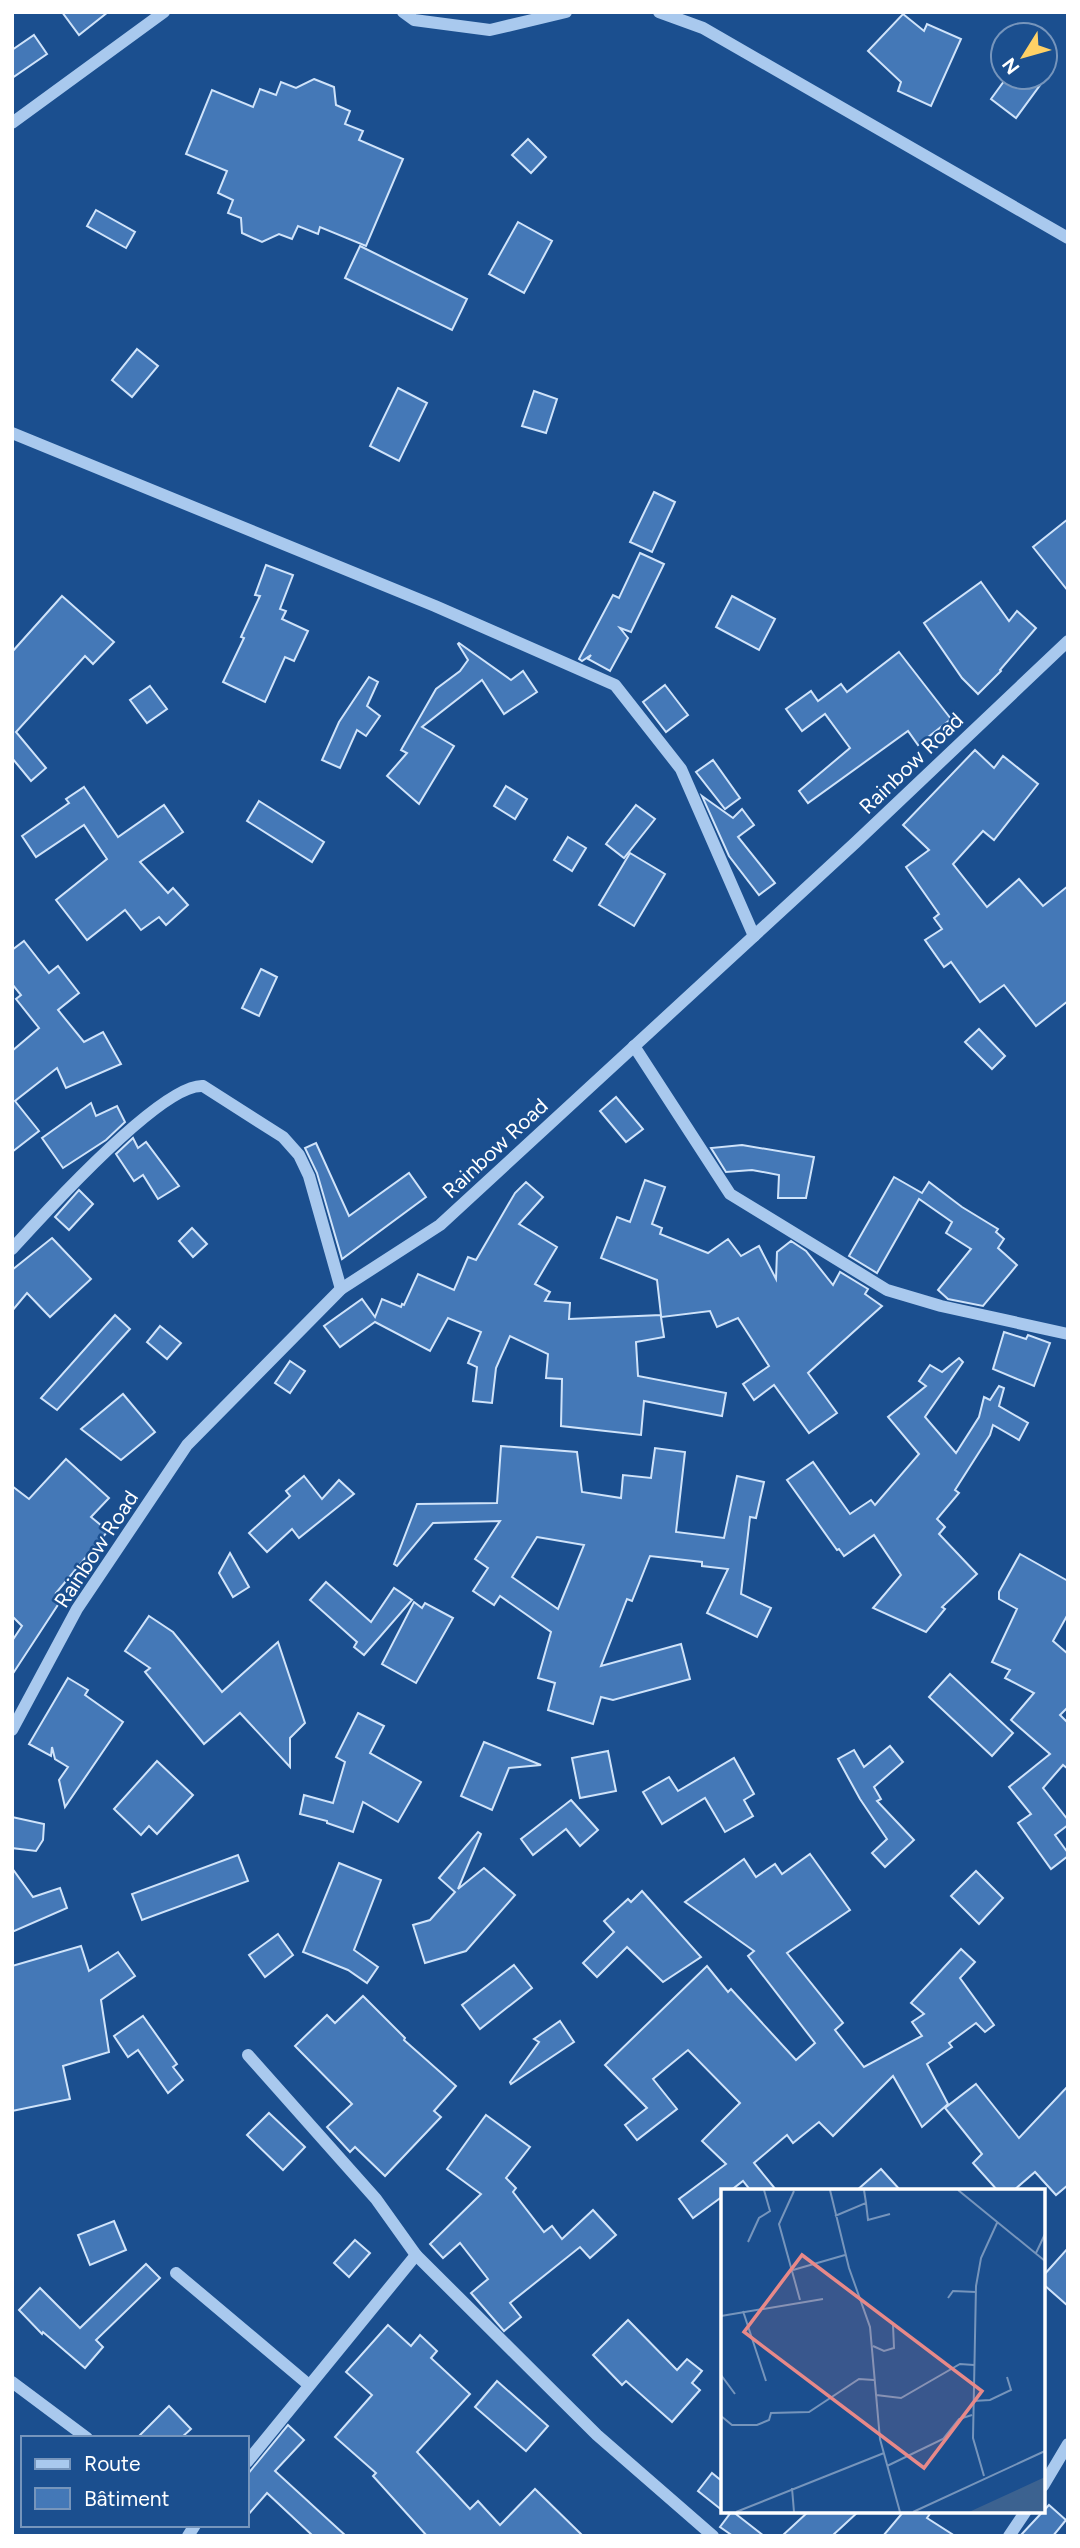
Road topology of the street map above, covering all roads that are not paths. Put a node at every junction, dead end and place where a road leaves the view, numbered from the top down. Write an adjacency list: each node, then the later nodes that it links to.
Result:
1 (403, 12): 2 (street)
2 (566, 12)
3 (659, 12): 6 (street)
4 (156, 15): 5 (street)
5 (12, 124)
6 (1068, 238)
7 (12, 433): 9 (street)
8 (1068, 641): 9 (street, Rainbow Road)
9 (754, 936): 10 (street, Rainbow Road)
10 (634, 1046): 12 (street, Rainbow Road); 13 (street)
11 (12, 1249): 12 (street)
12 (341, 1289): 14 (street, Rainbow Road)
13 (1068, 1334)
14 (12, 1730)
15 (248, 2055): 16 (street)
16 (416, 2255): 19 (street); 25 (street)
17 (176, 2273): 19 (street)
18 (12, 2382): 20 (street)
19 (309, 2385): 22 (street)
20 (83, 2436)
21 (1068, 2444): 23 (street)
22 (248, 2461)
23 (1045, 2483)
24 (1025, 2513): 26 (street)
25 (713, 2536)
26 (1009, 2536)

